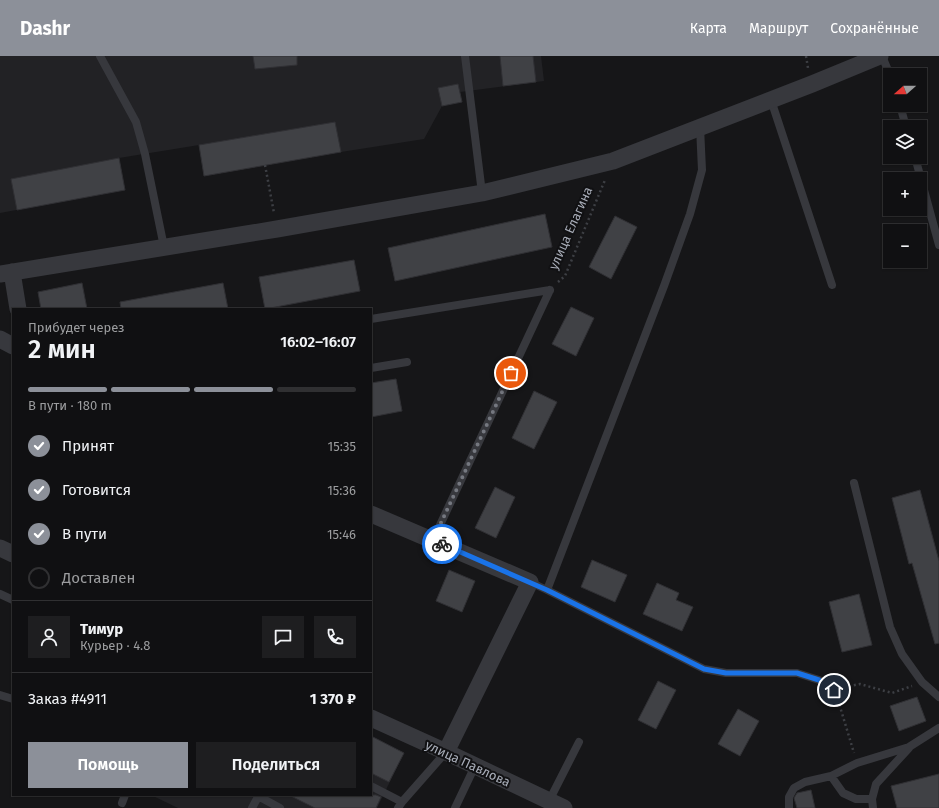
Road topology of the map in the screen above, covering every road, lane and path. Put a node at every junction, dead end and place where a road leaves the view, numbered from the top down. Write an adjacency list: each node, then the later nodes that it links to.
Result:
1 (100, 56): 13 (lane)
2 (464, 56): 10 (lane)
3 (881, 56): 4 (lane); 5 (street)
4 (887, 68)
5 (771, 100): 6 (street); 15 (lane)
6 (700, 127): 7 (street); 29 (lane)
7 (613, 161): 10 (street); 16 (path, улица Елагина)
8 (917, 164): 12 (lane)
9 (265, 165): 11 (path)
10 (482, 193): 11 (street)
11 (277, 229): 13 (street)
12 (939, 245)
13 (164, 247): 14 (street)
14 (6, 273): 17 (street)
15 (832, 285)
16 (550, 290): 18 (lane); 25 (lane)
17 (18, 308)
18 (372, 319)
19 (0, 339): 20 (street)
20 (12, 345)
21 (407, 362): 22 (lane)
22 (372, 368)
23 (854, 483): 32 (lane)
24 (372, 514): 25 (street)
25 (433, 540): 28 (street)
26 (0, 548): 27 (street)
27 (12, 554)
28 (530, 582): 29 (lane); 41 (street)
29 (547, 590): 33 (lane)
30 (0, 594): 31 (lane)
31 (12, 600)
32 (922, 682): 33 (path); 35 (lane)
33 (834, 690): 42 (path)
34 (0, 695): 36 (lane)
35 (939, 697)
36 (12, 699)
37 (372, 718): 41 (street, улица Павлова)
38 (939, 728): 40 (lane)
39 (579, 742): 49 (lane)
40 (909, 747): 42 (lane); 47 (lane)
41 (446, 752): 43 (street, улица Павлова); 48 (lane)
42 (857, 763): 44 (lane)
43 (475, 766): 49 (street, улица Павлова); 52 (lane)
44 (831, 776): 47 (lane); 53 (lane)
45 (372, 787): 48 (lane)
46 (258, 796): 50 (lane); 51 (lane)
47 (872, 799): 54 (lane)
48 (400, 805)
49 (557, 805)
50 (252, 808)
51 (280, 808)
52 (455, 808)
53 (789, 808)
54 (873, 808)

